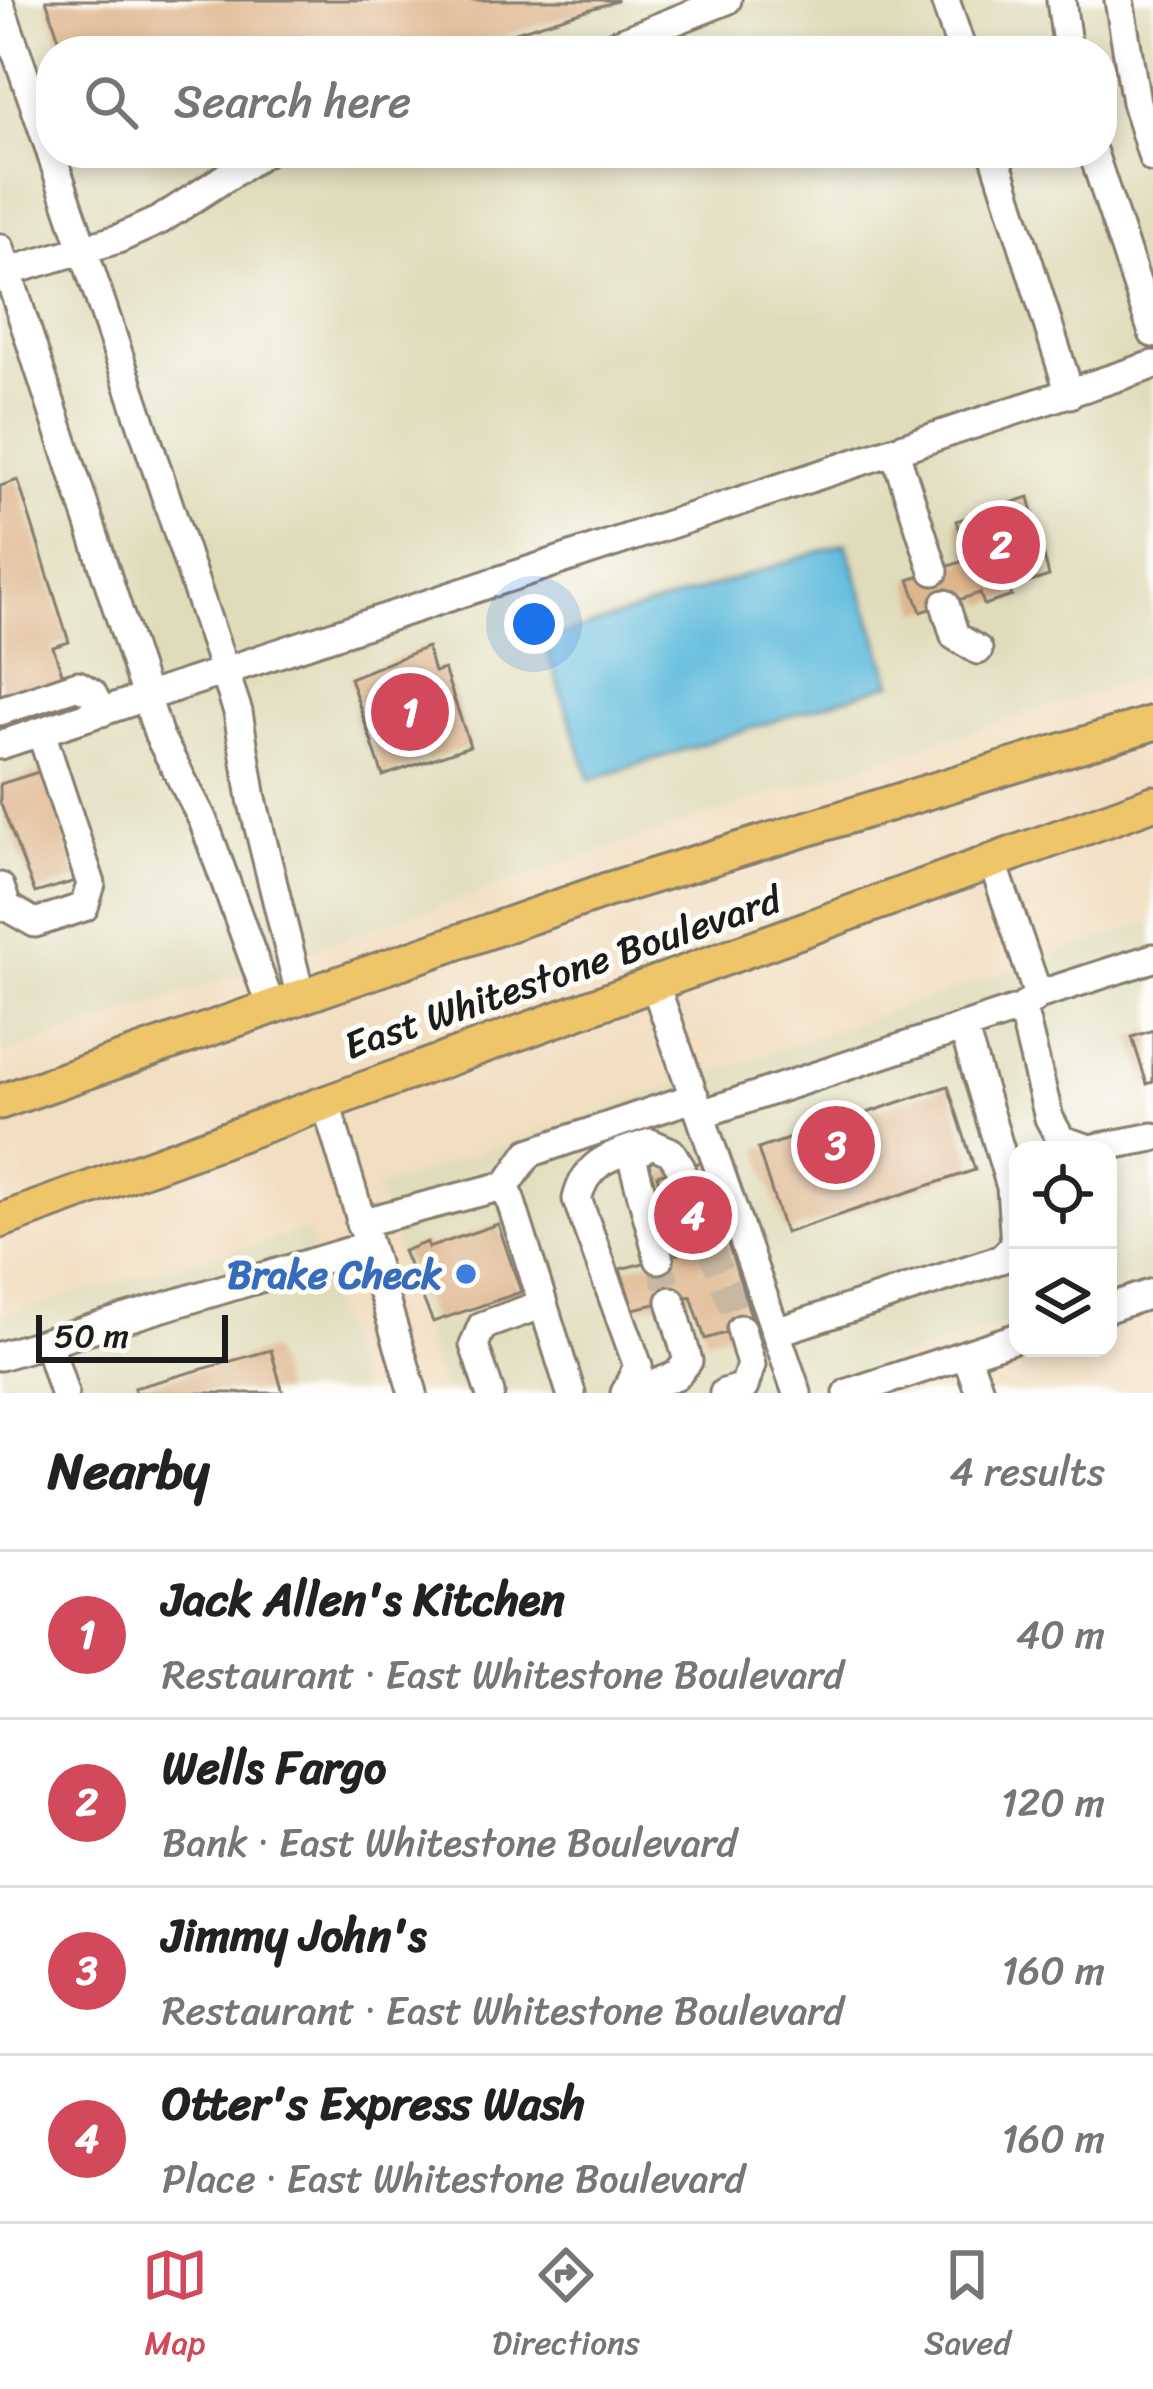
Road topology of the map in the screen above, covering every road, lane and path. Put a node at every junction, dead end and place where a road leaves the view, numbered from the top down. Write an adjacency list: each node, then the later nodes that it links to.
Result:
1 (727, 0): 6 (street)
2 (945, 0): 7 (street)
3 (1061, 0): 8 (street)
4 (1119, 0): 10 (street)
5 (0, 5): 9 (street)
6 (637, 36)
7 (957, 36)
8 (1066, 36)
9 (36, 109)
10 (1153, 158)
11 (56, 168): 15 (street)
12 (240, 168): 15 (street)
13 (999, 168): 19 (street)
14 (1098, 168): 17 (street)
15 (85, 250): 16 (street); 24 (street)
16 (2, 264): 25 (street)
17 (1153, 333)
18 (1153, 365): 19 (street)
19 (1070, 394): 20 (street)
20 (895, 452): 21 (street); 24 (street)
21 (934, 571)
22 (945, 604): 23 (street)
23 (977, 650)
24 (224, 673): 25 (street); 36 (street)
25 (147, 698): 27 (street); 36 (street)
26 (0, 711): 27 (street)
27 (102, 712): 29 (street)
28 (1153, 723): 36 (main road, East Whitestone Boulevard)
29 (41, 732): 30 (street); 33 (street)
30 (0, 746)
31 (1153, 803): 32 (main road, East Whitestone Boulevard)
32 (994, 863): 35 (main road, East Whitestone Boulevard); 37 (street)
33 (0, 886)
34 (1153, 958): 37 (street)
35 (655, 985): 39 (main road, East Whitestone Boulevard); 41 (street)
36 (285, 999): 40 (main road, East Whitestone Boulevard)
37 (1030, 1001): 38 (street); 42 (street)
38 (963, 1027): 41 (street); 54 (street)
39 (325, 1100): 46 (main road, East Whitestone Boulevard); 47 (street)
40 (0, 1102)
41 (698, 1105): 45 (street); 54 (street)
42 (1153, 1137)
43 (650, 1143): 44 (street); 48 (street); 63 (street)
44 (681, 1168)
45 (507, 1185): 47 (street); 51 (street)
46 (0, 1221)
47 (364, 1234): 56 (street); 60 (street)
48 (659, 1259)
49 (1153, 1293): 52 (street)
50 (670, 1300): 63 (street)
51 (543, 1304): 61 (street); 62 (street)
52 (1117, 1305)
53 (741, 1329): 64 (street)
54 (776, 1332): 65 (street)
55 (1009, 1340): 57 (street)
56 (48, 1342): 58 (street); 59 (street)
57 (966, 1354): 66 (street); 67 (street)
58 (0, 1356)
59 (64, 1393)
60 (413, 1393)
61 (490, 1393)
62 (571, 1393)
63 (629, 1393)
64 (724, 1393)
65 (797, 1393)
66 (848, 1393)
67 (980, 1393)

